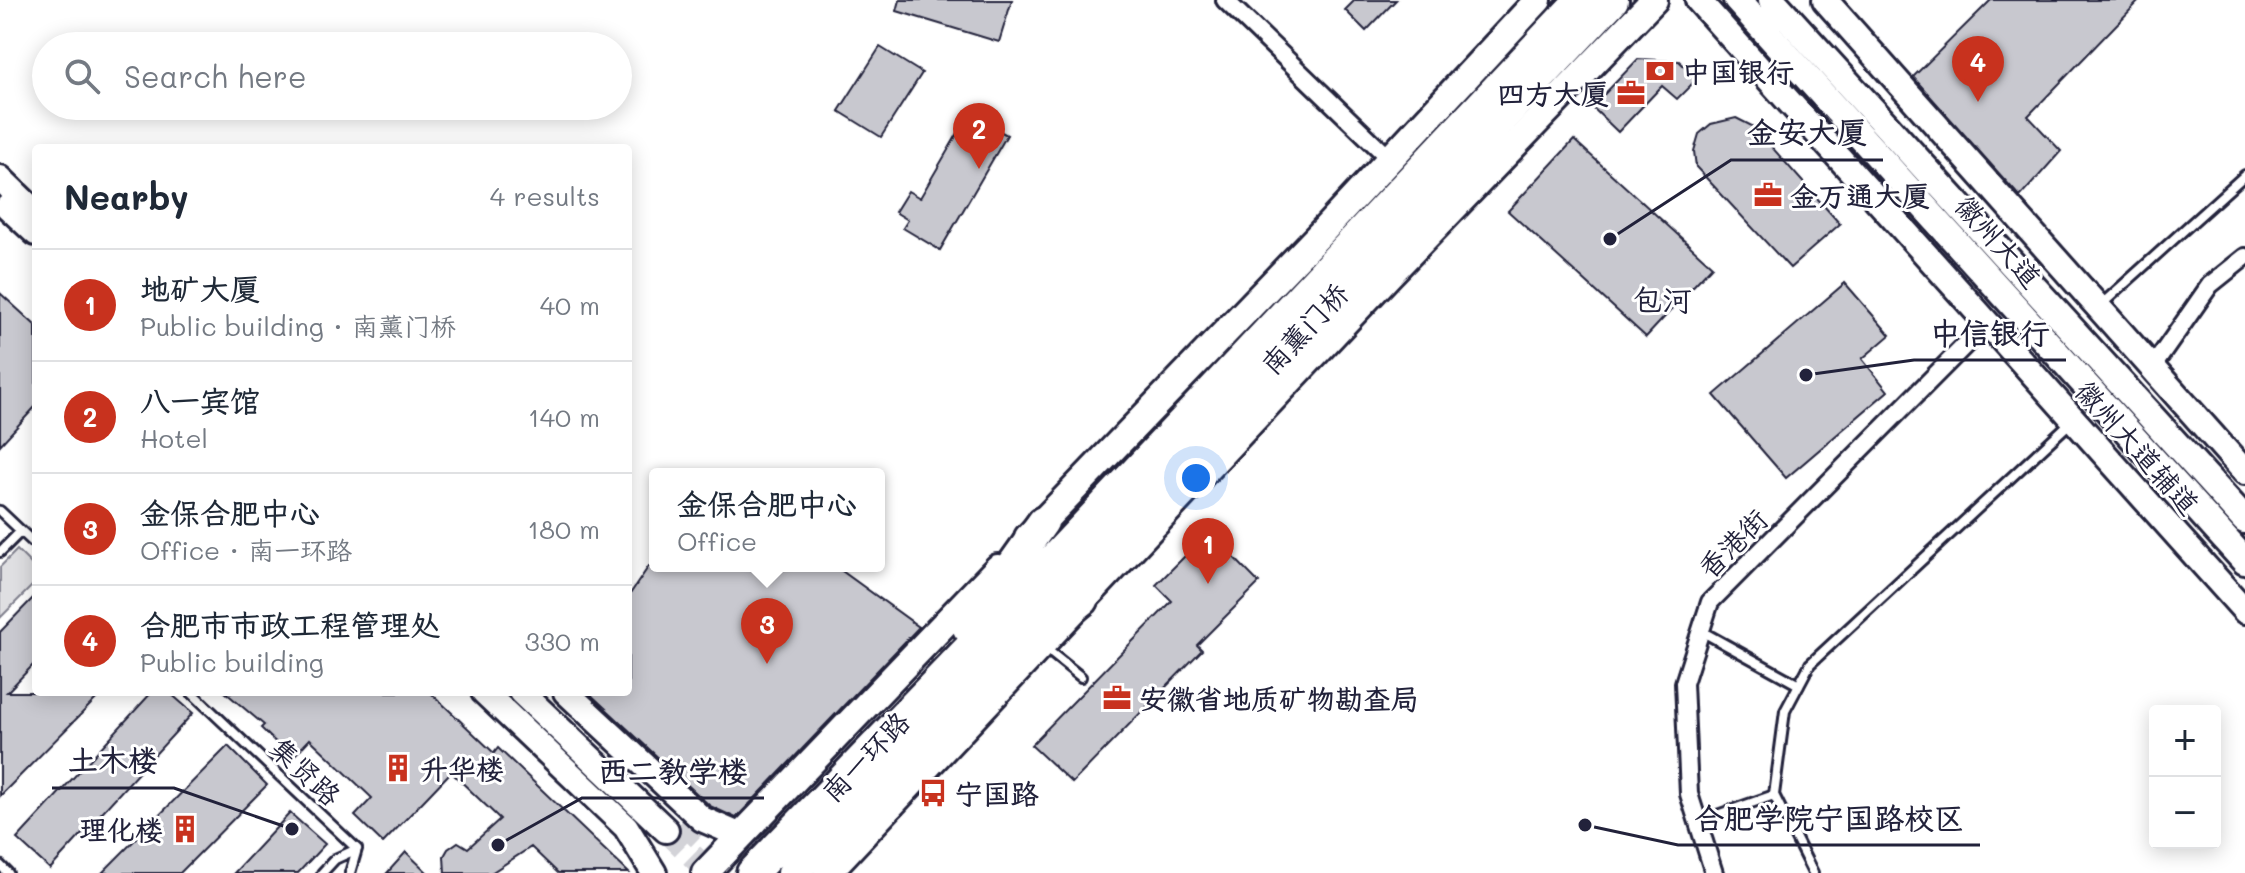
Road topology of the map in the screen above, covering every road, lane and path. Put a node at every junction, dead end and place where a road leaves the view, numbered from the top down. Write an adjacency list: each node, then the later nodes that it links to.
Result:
1 (1225, 0): 10 (street)
2 (1538, 0): 10 (main road)
3 (1580, 0): 33 (highway, 南薰门桥)
4 (1613, 0): 33 (highway, 南薰门桥)
5 (1654, 0): 29 (main road)
6 (1698, 0): 18 (street, 徽州大道辅道)
7 (1737, 0): 28 (main road, 徽州大道)
8 (1772, 0): 23 (main road, 徽州大道)
9 (1825, 0): 17 (street)
10 (1390, 159): 24 (main road)
11 (2245, 175): 17 (lane)
12 (0, 178): 14 (street)
13 (0, 199): 15 (street)
14 (32, 209)
15 (32, 229)
16 (2245, 257): 19 (street)
17 (2098, 307): 19 (street)
18 (1987, 323): 20 (street, 徽州大道辅道); 31 (street, 香港街)
19 (2152, 368): 21 (street)
20 (2073, 420): 30 (street, 徽州大道辅道); 35 (lane)
21 (2245, 472)
22 (0, 511): 25 (lane)
23 (2245, 520)
24 (1043, 522): 41 (highway); 45 (main road)
25 (21, 531): 26 (lane); 27 (lane)
26 (32, 541)
27 (0, 552)
28 (2245, 561)
29 (1083, 600): 32 (main road); 42 (highway)
30 (2245, 611)
31 (1701, 631): 35 (lane); 44 (street, 香港街)
32 (1041, 645): 34 (lane); 55 (main road)
33 (986, 648): 41 (highway, 南一环路); 42 (highway, 南一环路)
34 (1081, 677)
35 (1799, 685): 43 (lane)
36 (195, 696): 46 (lane, 集贤路)
37 (488, 696): 51 (street)
38 (526, 696): 39 (street)
39 (548, 696)
40 (570, 696): 45 (street)
41 (906, 713): 53 (highway, 南一环路)
42 (940, 715): 54 (highway, 南一环路)
43 (1774, 795): 44 (lane); 57 (lane)
44 (1697, 822): 56 (street, 香港街)
45 (741, 836): 52 (main road)
46 (357, 849): 49 (lane); 50 (lane)
47 (0, 865): 48 (lane)
48 (8, 873)
49 (322, 873)
50 (350, 873)
51 (654, 873)
52 (705, 873)
53 (752, 873)
54 (793, 873)
55 (827, 873)
56 (1714, 873)
57 (1813, 873)

